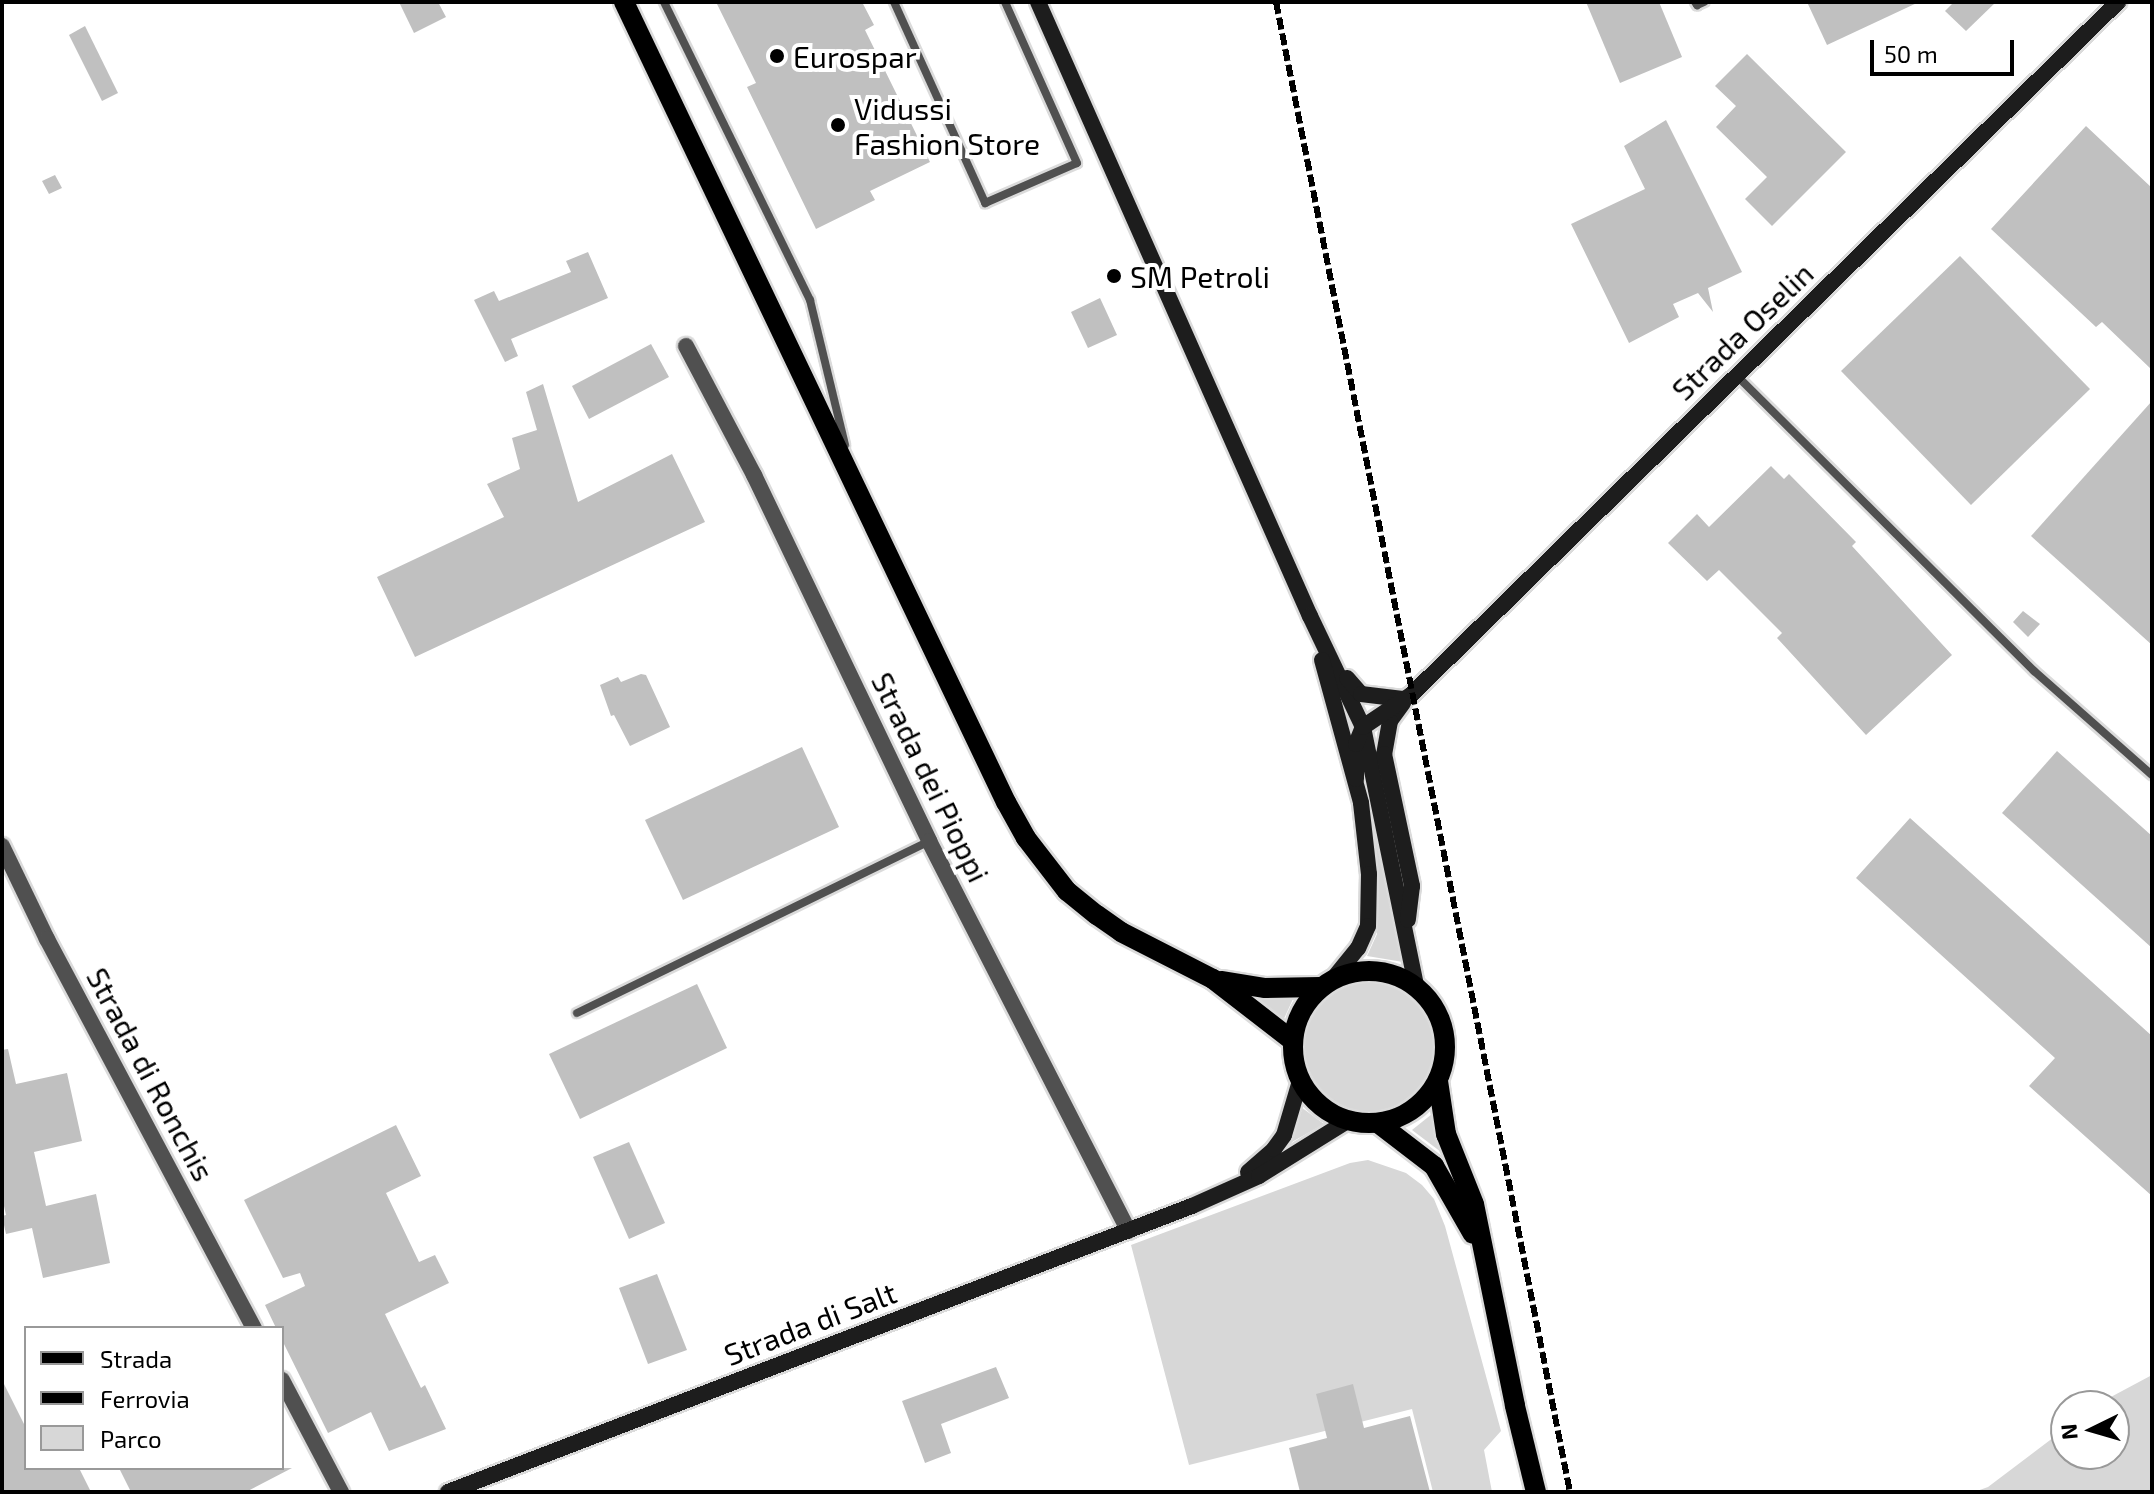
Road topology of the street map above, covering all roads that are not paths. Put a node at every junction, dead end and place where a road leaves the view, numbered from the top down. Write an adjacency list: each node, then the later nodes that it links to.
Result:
1 (624, 2): 11 (main road)
2 (664, 2): 11 (lane)
3 (894, 2): 4 (lane)
4 (1005, 2)
5 (1038, 2): 12 (street)
6 (1695, 2): 7 (lane)
7 (1704, 2)
8 (2118, 2): 10 (street, Strada Oselin)
9 (686, 346): 17 (street, Strada dei Pioppi)
10 (1737, 376): 13 (street, Strada Oselin); 15 (lane)
11 (853, 477): 20 (main road)
12 (1310, 616): 13 (street); 14 (street); 16 (street)
13 (1405, 700): 14 (street); 19 (street)
14 (1363, 727): 16 (street); 19 (street)
15 (2152, 775)
16 (1356, 779): 21 (street)
17 (929, 841): 23 (lane); 30 (street, Strada dei Pioppi)
18 (2, 846): 32 (street, Strada di Ronchis)
19 (1406, 937): 22 (street)
20 (1213, 979): 21 (main road); 24 (main road)
21 (1327, 982): 22 (main road); 24 (main road)
22 (1416, 986): 26 (main road)
23 (577, 1013)
24 (1293, 1041): 25 (main road)
25 (1300, 1081): 27 (main road); 29 (street)
26 (1438, 1081): 28 (main road); 31 (main road)
27 (1349, 1120): 28 (main road); 29 (street)
28 (1378, 1123): 31 (main road)
29 (1192, 1206): 30 (street, Strada di Salt)
30 (1129, 1231): 35 (street, Strada di Salt)
31 (1484, 1256): 36 (main road)
32 (253, 1326)
33 (284, 1384): 34 (street)
34 (341, 1492)
35 (448, 1492)
36 (1536, 1492)

